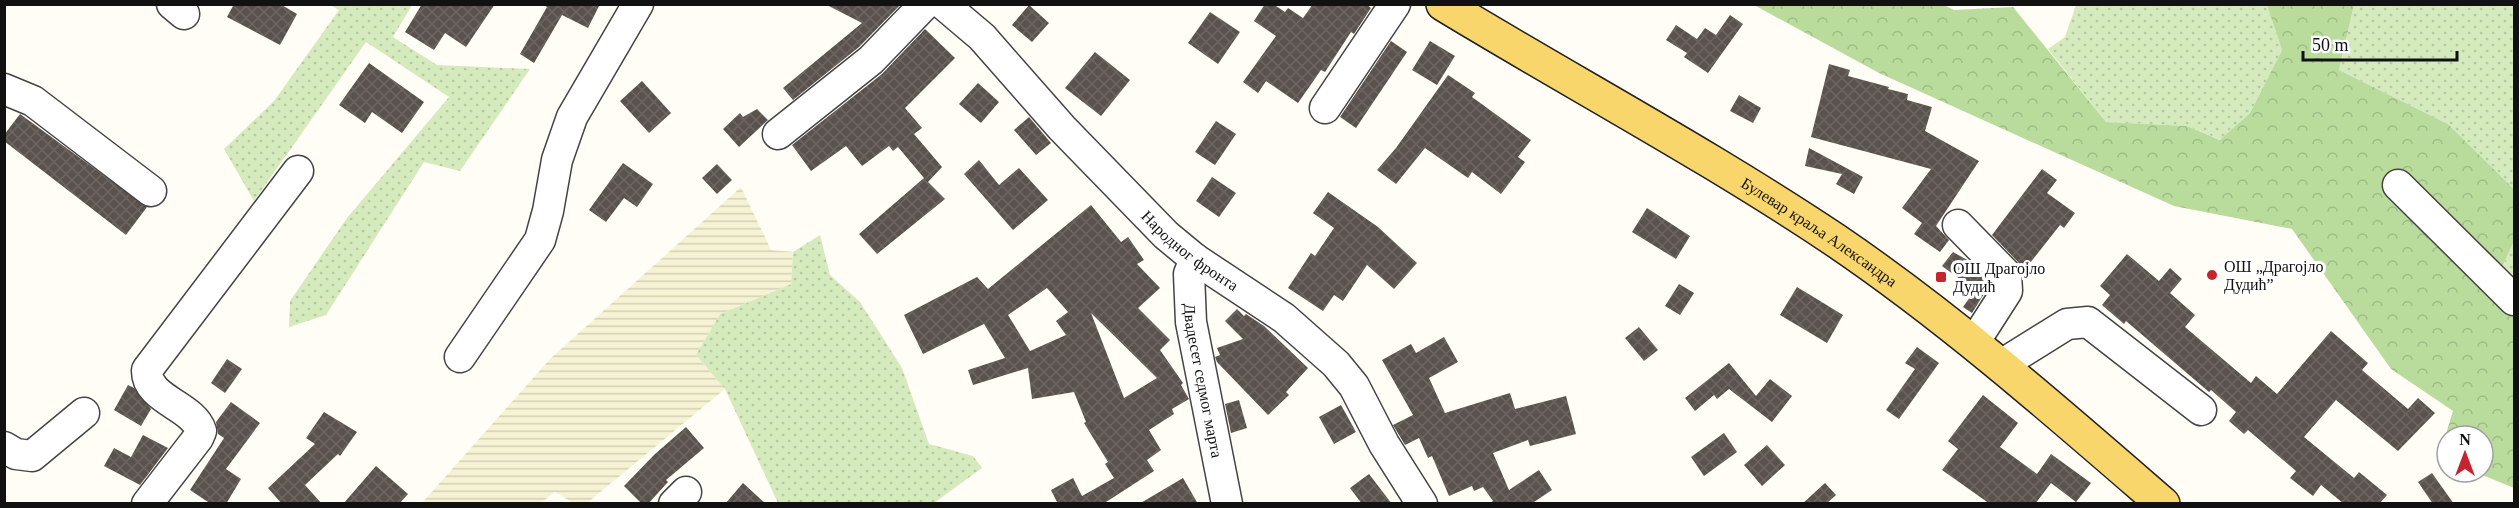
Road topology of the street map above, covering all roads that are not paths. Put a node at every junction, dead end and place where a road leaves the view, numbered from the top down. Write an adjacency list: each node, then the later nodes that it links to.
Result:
1 (638, 4): 16 (street)
2 (925, 4): 8 (street)
3 (943, 4): 13 (street, Народног фронта)
4 (1395, 4): 7 (street)
5 (1443, 4): 15 (main road, Булевар краља Александра)
6 (4, 89): 11 (street)
7 (1325, 108)
8 (778, 134)
9 (298, 171): 21 (street)
10 (2398, 185): 14 (street)
11 (151, 190)
12 (1958, 225): 15 (street)
13 (1195, 259): 22 (street, Двадесет седмог марта); 23 (street, Народног фронта)
14 (2514, 300)
15 (1973, 344): 17 (main road, Булевар краља Александра)
16 (460, 357)
17 (2001, 365): 18 (street); 24 (main road, Булевар краља Александра)
18 (2201, 410)
19 (84, 412): 20 (street)
20 (4, 447)
21 (147, 504)
22 (1227, 504)
23 (1422, 504)
24 (2163, 504)

